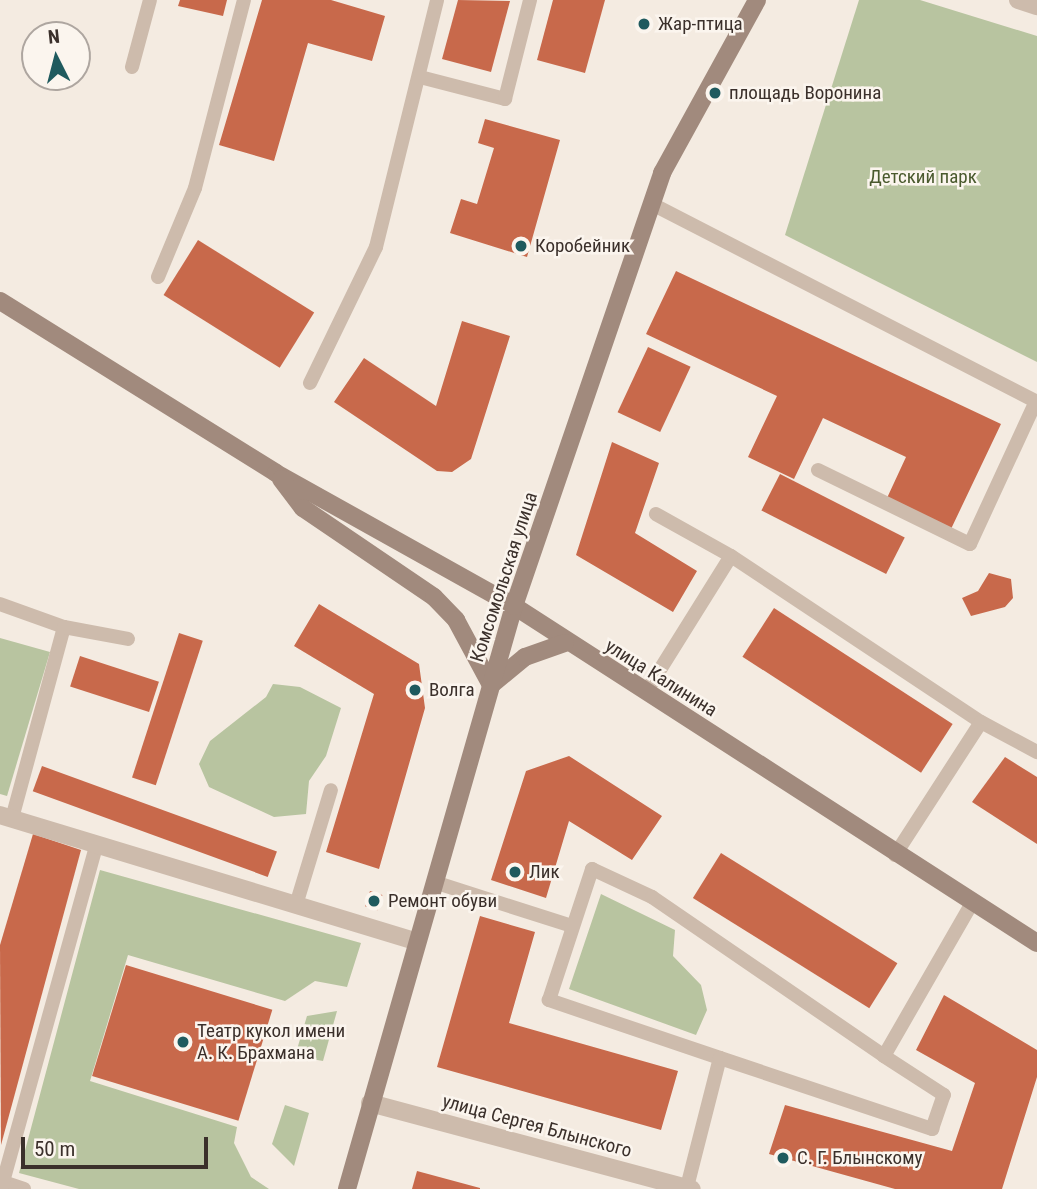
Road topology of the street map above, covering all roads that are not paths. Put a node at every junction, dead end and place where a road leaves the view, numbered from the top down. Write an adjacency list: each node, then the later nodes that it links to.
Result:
1 (150, 0): 8 (lane)
2 (244, 0): 11 (lane)
3 (437, 0): 9 (lane)
4 (530, 0): 9 (lane)
5 (757, 0): 10 (main road, Комсомольская улица)
6 (1018, 0): 7 (street)
7 (1037, 6)
8 (132, 67)
9 (420, 77): 13 (lane)
10 (652, 204): 14 (lane); 20 (main road, Комсомольская улица)
11 (158, 277)
12 (0, 301): 16 (main road, улица Калинина)
13 (310, 383)
14 (1036, 402): 15 (lane)
15 (818, 470)
16 (276, 473): 20 (main road, улица Калинина); 24 (main road)
17 (656, 514): 18 (lane)
18 (731, 556): 25 (lane); 26 (lane)
19 (0, 604): 21 (lane)
20 (514, 606): 23 (main road, улица Калинина); 24 (main road, Комсомольская улица)
21 (64, 627): 22 (lane); 29 (lane)
22 (128, 639)
23 (565, 643): 24 (main road); 25 (main road, улица Калинина)
24 (491, 685): 32 (main road, Комсомольская улица)
25 (646, 692): 31 (main road, улица Калинина)
26 (981, 722): 27 (lane); 31 (lane)
27 (1037, 752)
28 (331, 790): 33 (lane)
29 (6, 817): 30 (street)
30 (97, 844): 33 (street); 41 (lane)
31 (895, 855): 34 (main road, улица Калинина)
32 (434, 882): 35 (lane); 36 (main road, Комсомольская улица)
33 (296, 905): 36 (street)
34 (971, 905): 37 (main road, улица Калинина); 38 (lane)
35 (569, 925): 38 (lane); 39 (lane)
36 (417, 942): 40 (main road, Комсомольская улица)
37 (1037, 943)
38 (884, 1056): 39 (lane)
39 (720, 1058): 42 (lane)
40 (370, 1103): 42 (street, улица Сергея Блынского); 44 (main road, Комсомольская улица)
41 (1, 1186): 43 (lane)
42 (689, 1188)
43 (24, 1189)
44 (347, 1189)

